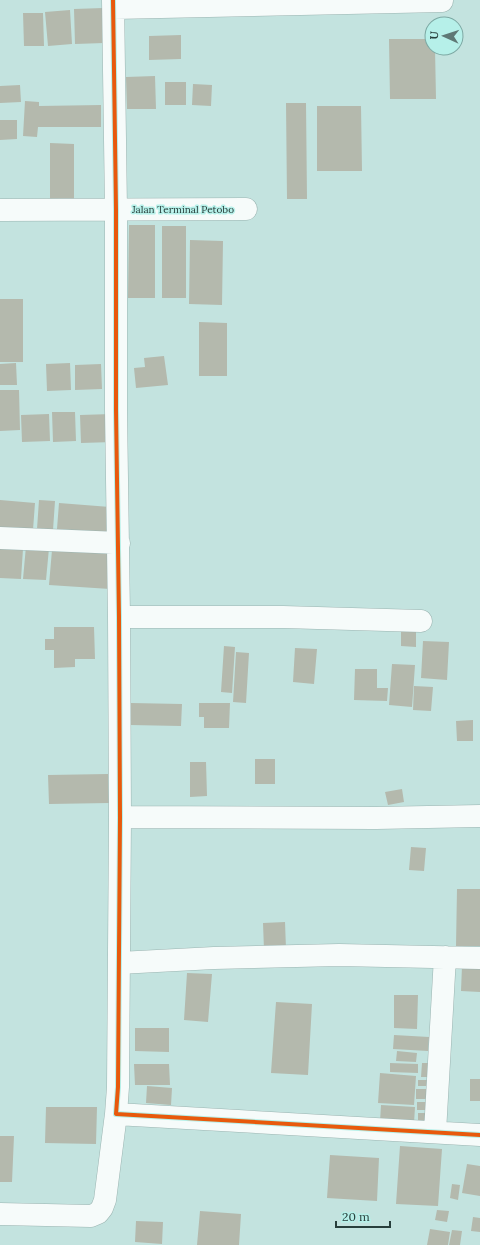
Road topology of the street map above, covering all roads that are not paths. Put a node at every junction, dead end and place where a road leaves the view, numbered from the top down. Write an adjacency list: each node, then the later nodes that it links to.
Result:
1 (442, 1): 2 (street)
2 (282, 3): 3 (street)
3 (113, 4): 4 (street)
4 (116, 209): 5 (street, Jalan Terminal Petobo); 6 (street, Jalan Terminal Petobo); 8 (street)
5 (246, 209)
6 (0, 210)
7 (0, 538): 8 (street)
8 (119, 543): 9 (street)
9 (119, 617): 10 (street); 12 (street)
10 (421, 621)
11 (480, 816): 12 (street)
12 (120, 817): 15 (street)
13 (445, 957): 14 (street); 15 (street); 17 (street)
14 (480, 958)
15 (119, 963): 16 (street)
16 (116, 1114): 17 (street); 19 (street)
17 (435, 1132): 18 (street)
18 (480, 1135)
19 (0, 1214)

